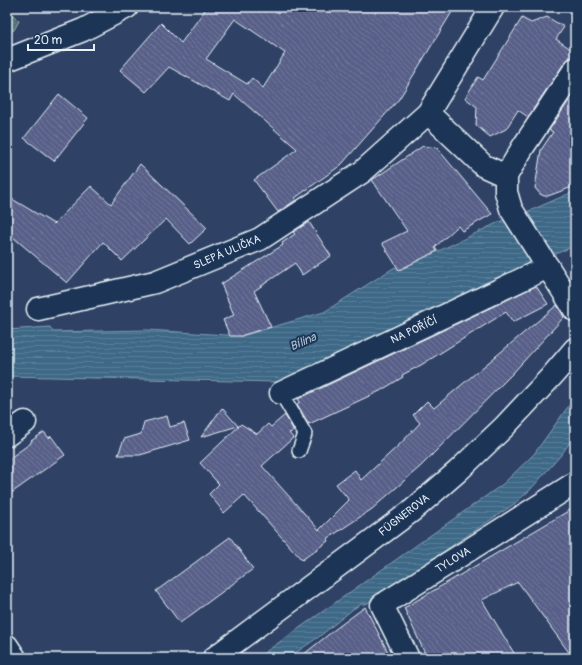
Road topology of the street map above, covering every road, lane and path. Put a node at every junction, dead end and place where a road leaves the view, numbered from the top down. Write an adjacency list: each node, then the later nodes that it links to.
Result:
1 (127, 7): 3 (street)
2 (493, 7): 5 (street, SLEPÁ ULIČKA)
3 (7, 60)
4 (575, 69): 6 (street)
5 (428, 113): 6 (street); 8 (street, SLEPÁ ULIČKA)
6 (506, 176): 7 (street)
7 (548, 267): 9 (street); 11 (street, NA POŘÍČÍ)
8 (38, 309)
9 (575, 310)
10 (575, 349): 18 (street, FÜGNEROVA)
11 (281, 393): 14 (lane)
12 (25, 422): 13 (street)
13 (7, 435)
14 (298, 451)
15 (575, 483): 19 (street, TYLOVA)
16 (7, 646): 17 (street)
17 (15, 658)
18 (214, 658)
19 (408, 658)

